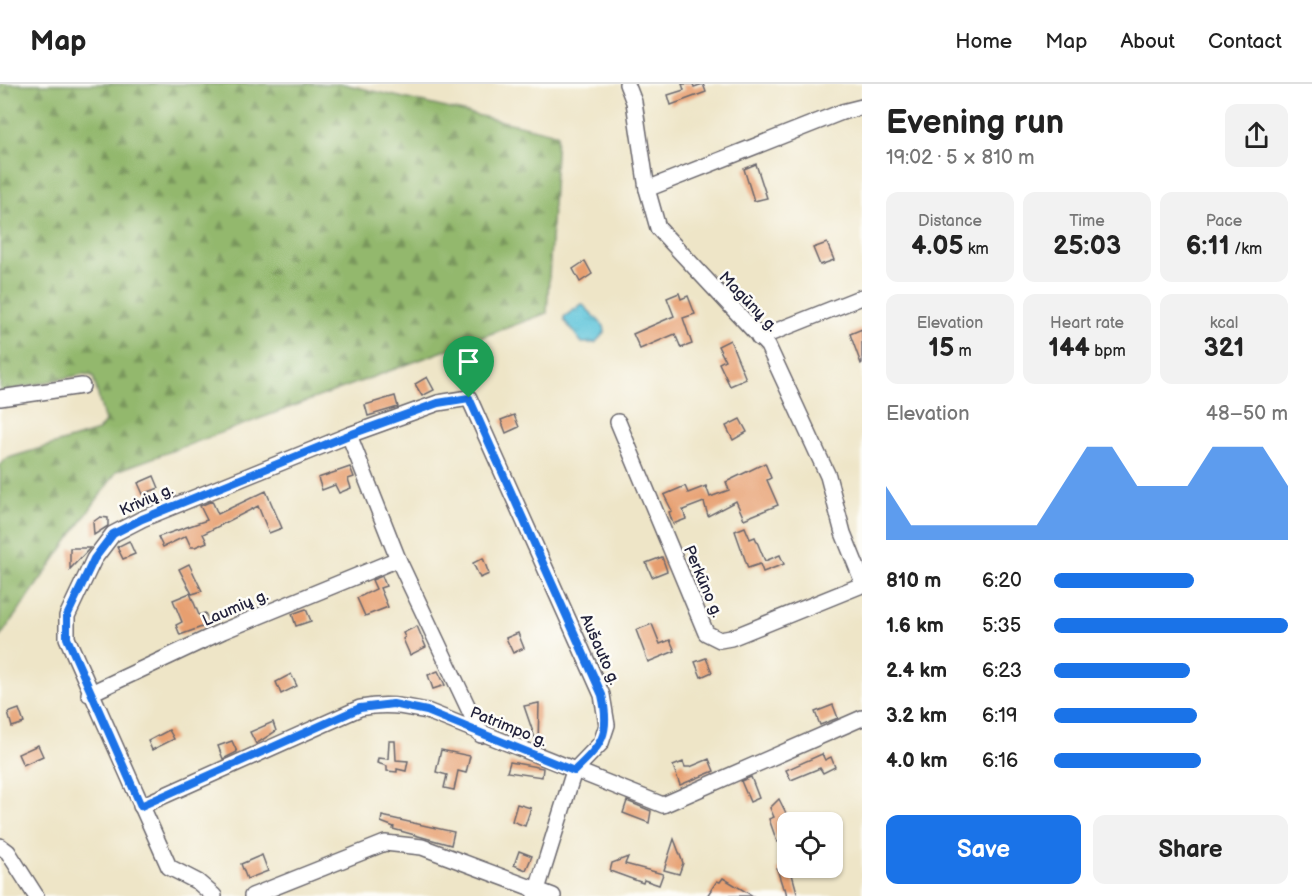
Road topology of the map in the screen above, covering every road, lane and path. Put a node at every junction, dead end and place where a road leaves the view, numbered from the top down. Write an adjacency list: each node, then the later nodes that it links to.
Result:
1 (627, 84): 3 (street, Magūnų g.)
2 (862, 107): 3 (street)
3 (647, 189): 5 (street, Magūnų g.)
4 (862, 297): 5 (street)
5 (759, 338): 12 (street, Magūnų g.)
6 (82, 386): 7 (street)
7 (0, 398)
8 (618, 422): 13 (street, Perkūno g.)
9 (349, 435): 10 (street, Krivių g.); 11 (street); 14 (street, Krivių g.)
10 (521, 516): 17 (street, Aušauto g.)
11 (398, 559): 14 (street, Laumių g.); 16 (street)
12 (862, 580)
13 (862, 585)
14 (89, 694): 18 (street, Krivių g.)
15 (862, 718): 17 (street, Patrimpo g.)
16 (481, 735): 17 (street, Patrimpo g.); 18 (street, Patrimpo g.)
17 (574, 771): 20 (street, Aušauto g.)
18 (141, 806): 22 (street, Krivių g.)
19 (0, 846): 21 (street)
20 (536, 893): 23 (street); 24 (street)
21 (36, 896)
22 (214, 896)
23 (252, 896)
24 (553, 896)

